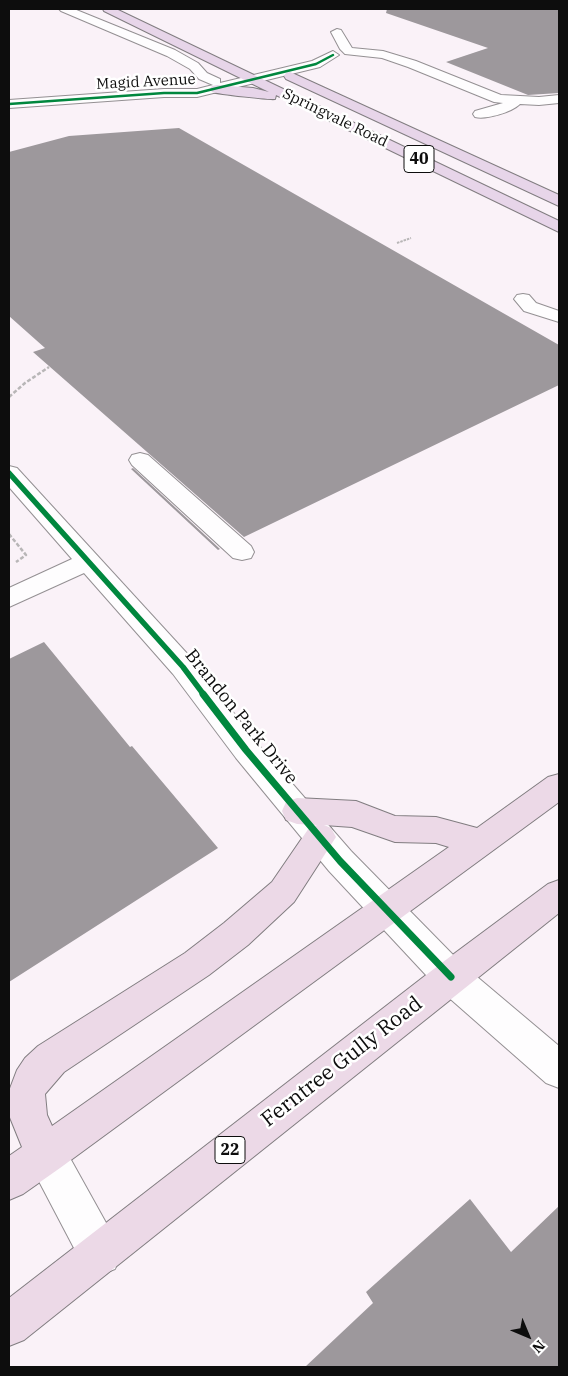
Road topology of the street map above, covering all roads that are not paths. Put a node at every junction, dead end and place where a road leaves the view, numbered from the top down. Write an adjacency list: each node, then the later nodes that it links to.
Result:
1 (65, 9): 6 (street)
2 (108, 9): 4 (highway, Springvale Road / 40)
3 (337, 32): 5 (street)
4 (191, 49): 6 (street); 10 (highway, Springvale Road / 40)
5 (349, 51): 7 (street); 14 (street)
6 (171, 53): 12 (street)
7 (333, 55): 8 (street); 9 (street)
8 (316, 64): 9 (street); 11 (highway)
9 (273, 68): 10 (street, Magid Avenue); 11 (highway, Springvale Road / 40)
10 (250, 77): 12 (street, Magid Avenue); 16 (highway, Springvale Road / 40)
11 (304, 82): 18 (highway, Springvale Road / 40)
12 (216, 85): 15 (street, Magid Avenue); 16 (highway)
13 (559, 99): 14 (street)
14 (515, 101): 17 (street)
15 (9, 104)
16 (317, 110): 19 (highway, Springvale Road / 40)
17 (480, 114)
18 (515, 181): 19 (highway); 20 (highway, Springvale Road / 40)
19 (488, 192): 21 (highway, Springvale Road / 40)
20 (559, 201)
21 (559, 227)
22 (523, 299): 23 (street)
23 (559, 317)
24 (140, 460): 26 (street)
25 (9, 473): 27 (street, Brandon Park Drive)
26 (242, 552)
27 (88, 561): 28 (street); 30 (street, Brandon Park Drive)
28 (9, 598)
29 (559, 786): 32 (main road)
30 (297, 811): 31 (street, Brandon Park Drive); 32 (main road)
31 (320, 838): 34 (street, Brandon Park Drive); 37 (main road)
32 (480, 842): 34 (main road)
33 (559, 894): 35 (main road, Ferntree Gully Road / 22)
34 (385, 910): 35 (street, Brandon Park Drive); 37 (main road)
35 (451, 977): 36 (street, Brandon Park Drive); 39 (main road, Ferntree Gully Road / 22)
36 (559, 1070)
37 (46, 1154): 38 (main road); 39 (street)
38 (9, 1180)
39 (100, 1254): 40 (main road, Ferntree Gully Road / 22)
40 (9, 1325)

